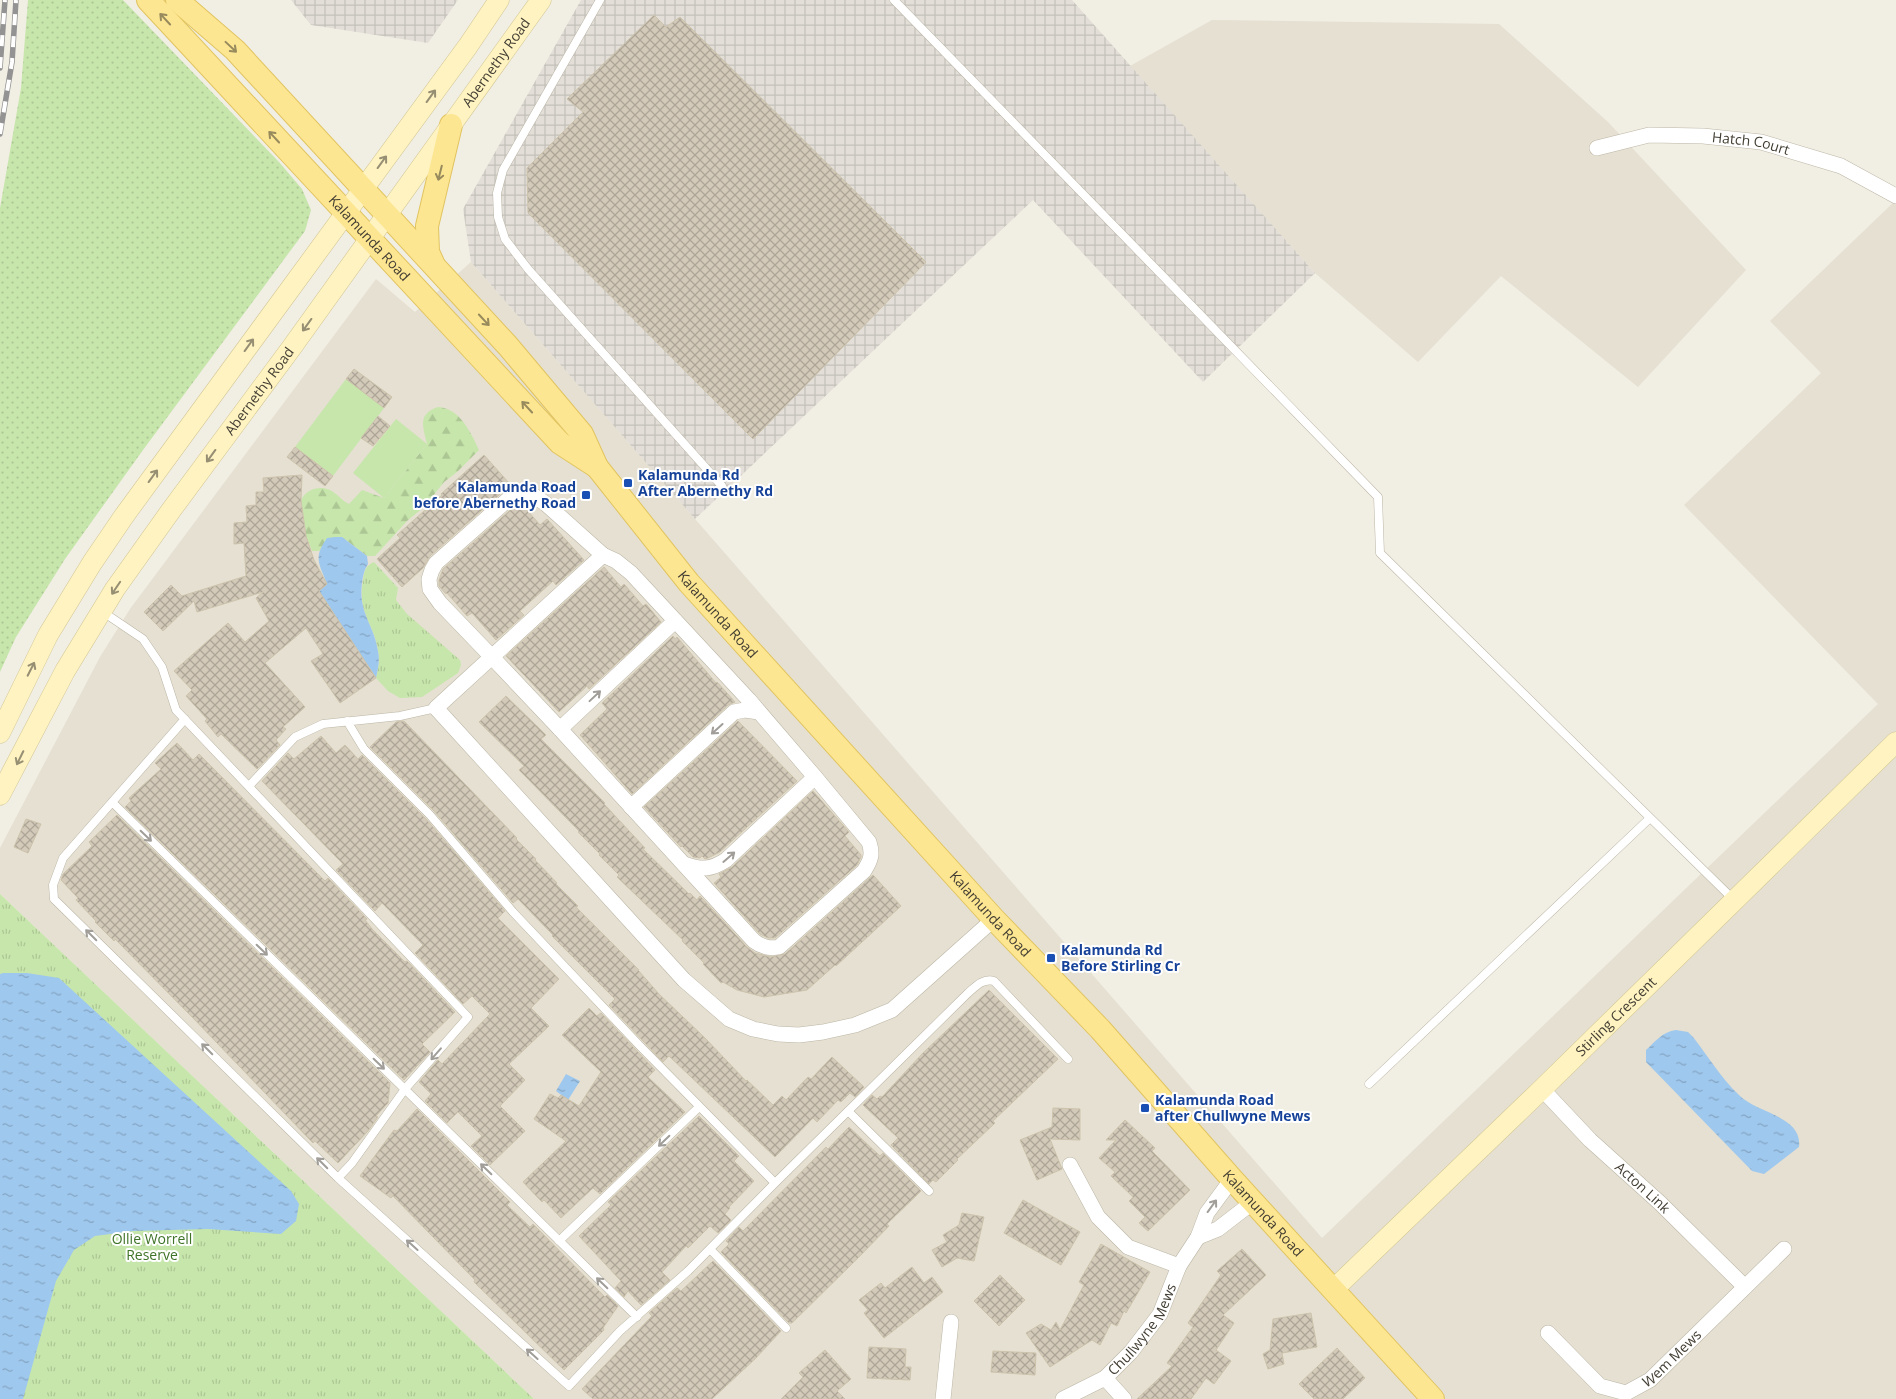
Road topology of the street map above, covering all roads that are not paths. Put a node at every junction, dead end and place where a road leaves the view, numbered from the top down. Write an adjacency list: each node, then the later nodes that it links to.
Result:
1 (148, 0): 11 (main road, Kalamunda Road, one-way to 1)
2 (177, 0): 9 (main road, Kalamunda Road, one-way to 9)
3 (499, 0): 9 (main road, one-way to 3)
4 (541, 0): 7 (main road, Abernethy Road)
5 (600, 0): 16 (lane)
6 (894, 0): 33 (lane)
7 (451, 126): 12 (main road, Abernethy Road); 14 (main road, one-way to 14)
8 (1597, 148): 10 (street, Hatch Court)
9 (362, 189): 11 (main road); 12 (main road, Kalamunda Road)
10 (1896, 196)
11 (345, 214): 13 (main road, Kalamunda Road); 26 (main road, one-way to 11)
12 (386, 215): 13 (main road, Abernethy Road); 14 (main road, Kalamunda Road)
13 (369, 239): 15 (main road, Kalamunda Road, one-way to 13); 18 (main road, Abernethy Road, one-way to 18)
14 (434, 265): 15 (main road, Kalamunda Road, one-way to 15)
15 (597, 467): 36 (main road, Kalamunda Road)
16 (722, 486)
17 (603, 555): 19 (street); 20 (street); 20 (street)
18 (101, 611): 23 (lane); 30 (main road, Abernethy Road, one-way to 30)
19 (675, 621): 22 (street); 25 (street, one-way to 19)
20 (492, 656): 21 (street); 25 (street)
21 (436, 708): 24 (lane); 36 (street)
22 (759, 712): 28 (street); 32 (street, one-way to 32)
23 (185, 719): 29 (lane); 31 (lane)
24 (346, 722): 29 (lane); 41 (lane)
25 (560, 729): 32 (street)
26 (0, 733)
27 (1896, 742): 35 (main road, Stirling Crescent)
28 (815, 777): 34 (street, one-way to 28); 34 (street)
29 (249, 786): 40 (lane, one-way to 40)
30 (0, 794)
31 (112, 802): 40 (lane, one-way to 40); 44 (lane, one-way to 31)
32 (631, 807): 34 (street)
33 (1650, 818): 35 (lane); 38 (lane)
34 (682, 861)
35 (1734, 901): 39 (main road, Stirling Crescent)
36 (994, 919): 45 (main road, Kalamunda Road)
37 (1068, 1059): 42 (lane)
38 (1369, 1084)
39 (1542, 1089): 54 (street, Acton Link); 55 (main road, Stirling Crescent)
40 (405, 1090): 44 (lane); 50 (lane, one-way to 40)
41 (699, 1107): 46 (lane); 50 (lane, one-way to 50)
42 (848, 1111): 46 (lane); 47 (lane)
43 (1070, 1164): 53 (street)
44 (338, 1178): 56 (lane, one-way to 44)
45 (1232, 1179): 48 (main road, Kalamunda Road); 49 (street, Chullwyne Mews, one-way to 45)
46 (775, 1183): 51 (lane)
47 (928, 1191)
48 (1253, 1202): 49 (street); 55 (main road, Kalamunda Road)
49 (1198, 1237): 53 (street, Chullwyne Mews)
50 (559, 1241): 56 (lane, one-way to 50)
51 (710, 1249): 56 (lane); 58 (lane)
52 (1784, 1249): 54 (street, Wem Mews)
53 (1179, 1266): 60 (street, Chullwyne Mews)
54 (1745, 1288): 59 (street, Wem Mews)
55 (1334, 1289): 64 (main road, Kalamunda Road)
56 (637, 1317)
57 (952, 1322): 61 (street)
58 (786, 1328)
59 (1548, 1334)
60 (1105, 1378): 62 (street, Chullwyne Mews); 63 (street)
61 (943, 1399)
62 (1063, 1399)
63 (1124, 1399)
64 (1433, 1399)

